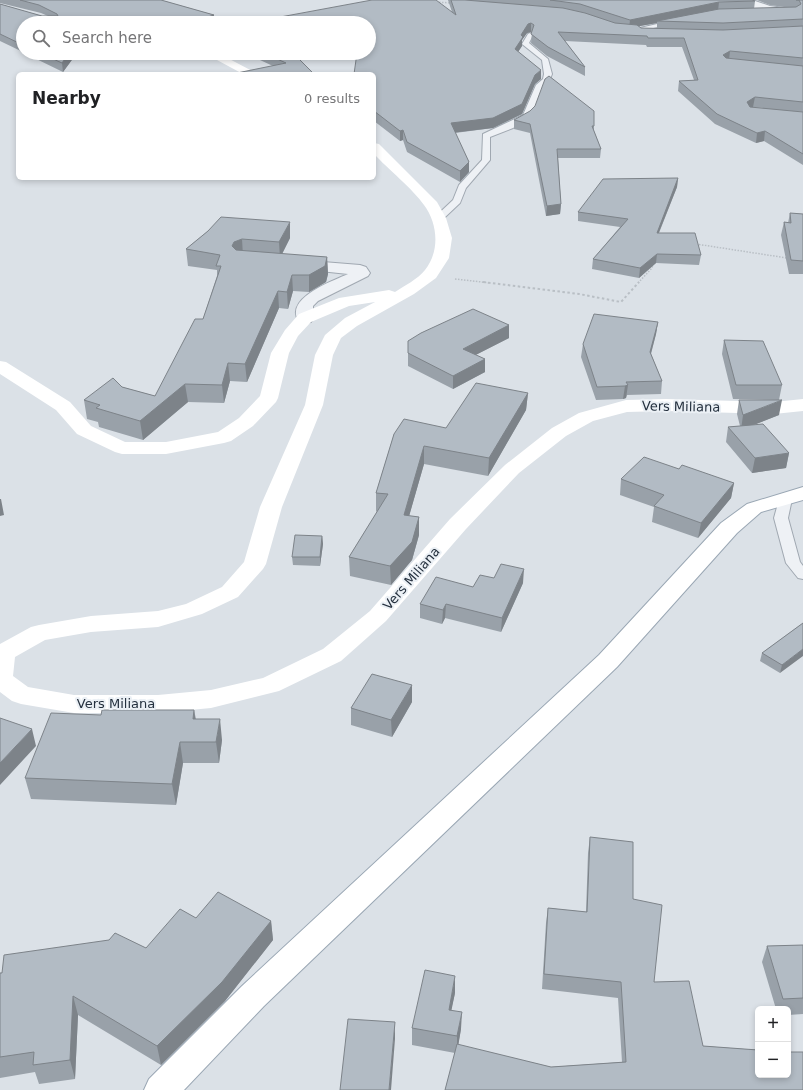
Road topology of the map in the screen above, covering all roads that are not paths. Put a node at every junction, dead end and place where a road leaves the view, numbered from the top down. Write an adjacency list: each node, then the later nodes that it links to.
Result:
1 (743, 0): 4 (street)
2 (778, 0): 4 (street)
3 (755, 12): 4 (lane)
4 (798, 12): 6 (street)
5 (685, 20): 8 (lane)
6 (778, 21)
7 (617, 29): 8 (lane)
8 (629, 32): 9 (lane)
9 (655, 34)
10 (530, 35): 14 (lane)
11 (223, 60): 12 (main road)
12 (248, 72)
13 (376, 150): 14 (main road, Vers Miliana)
14 (439, 218): 16 (main road, Vers Miliana)
15 (281, 264): 17 (street)
16 (408, 291): 17 (main road); 22 (main road, Vers Miliana)
17 (305, 318): 18 (main road)
18 (0, 366)
19 (803, 405): 23 (main road, Vers Miliana)
20 (794, 496): 21 (lane); 24 (main road)
21 (803, 575)
22 (2, 654): 23 (main road, Vers Miliana)
23 (0, 678)
24 (161, 1090)

